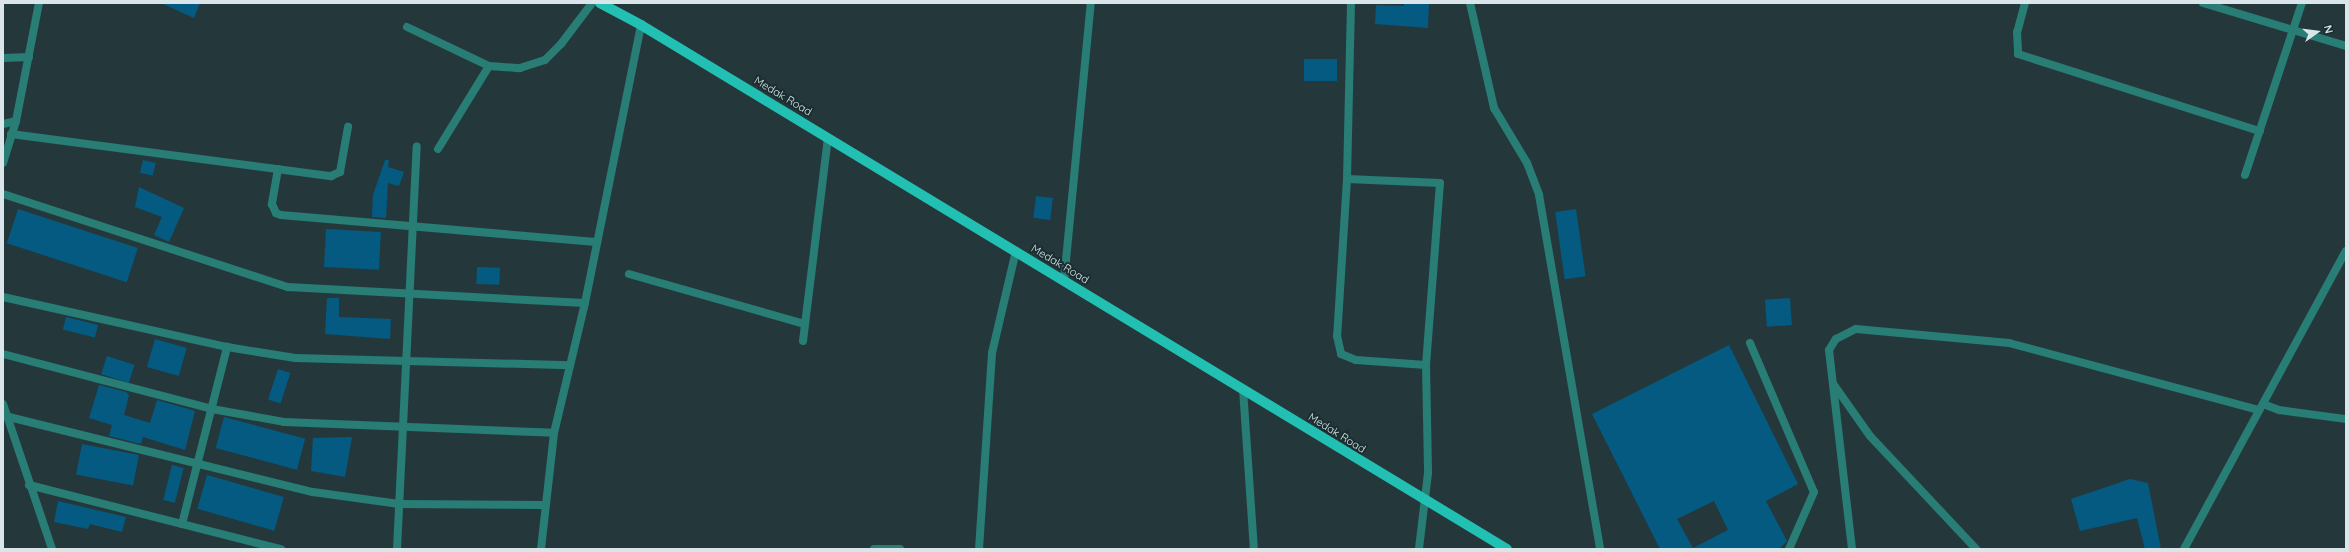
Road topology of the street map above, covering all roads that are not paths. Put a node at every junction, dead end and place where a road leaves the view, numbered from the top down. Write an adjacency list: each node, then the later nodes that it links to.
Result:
1 (39, 3): 14 (street)
2 (592, 3): 16 (street)
3 (600, 3): 10 (main road, Medak Road)
4 (1091, 3): 35 (street)
5 (1351, 3): 28 (street)
6 (1470, 3): 72 (street)
7 (2025, 3): 20 (street)
8 (2203, 3): 12 (street)
9 (2302, 3): 12 (street)
10 (641, 25): 22 (main road, Medak Road); 31 (street)
11 (407, 27): 16 (street)
12 (2294, 30): 13 (street); 20 (street)
13 (2346, 46)
14 (29, 57): 15 (street); 17 (street)
15 (3, 58)
16 (489, 66): 24 (street)
17 (16, 121): 18 (street); 21 (street)
18 (3, 124)
19 (348, 127): 26 (street)
20 (2260, 132): 27 (street)
21 (11, 134): 25 (street); 26 (street)
22 (828, 138): 32 (main road, Medak Road); 39 (street)
23 (417, 146): 30 (street)
24 (438, 149)
25 (3, 163)
26 (278, 168): 30 (street)
27 (2245, 175)
28 (1347, 179): 45 (street); 45 (street)
29 (3, 194): 36 (street)
30 (413, 225): 31 (street); 36 (street)
31 (596, 242): 38 (street)
32 (1016, 251): 35 (main road, Medak Road); 68 (street)
33 (2346, 251): 50 (street)
34 (629, 274): 39 (street)
35 (1064, 281): 48 (main road, Medak Road)
36 (410, 294): 38 (street); 44 (street)
37 (3, 297): 42 (street)
38 (585, 303): 46 (street)
39 (805, 324): 40 (street)
40 (802, 341)
41 (1750, 342): 73 (street)
42 (227, 347): 44 (street); 51 (street)
43 (3, 354): 51 (street)
44 (406, 361): 46 (street); 54 (street)
45 (1426, 365): 58 (street)
46 (570, 366): 55 (street)
47 (1833, 382): 50 (street); 74 (street); 75 (street)
48 (1243, 389): 58 (main road, Medak Road); 69 (street)
49 (3, 405): 52 (street)
50 (2261, 407): 53 (street); 76 (street)
51 (212, 409): 54 (street); 56 (street)
52 (5, 416): 56 (street); 57 (street)
53 (2346, 419)
54 (403, 428): 55 (street); 59 (street)
55 (554, 433): 60 (street)
56 (198, 466): 59 (street); 61 (street)
57 (29, 485): 61 (street); 62 (street)
58 (1422, 500): 70 (street); 71 (main road, Medak Road)
59 (399, 504): 60 (street); 64 (street)
60 (544, 505): 65 (street)
61 (182, 524): 63 (street)
62 (52, 549)
63 (281, 549)
64 (397, 549)
65 (541, 549)
66 (874, 549): 67 (street)
67 (900, 549)
68 (979, 549)
69 (1254, 549)
70 (1419, 549)
71 (1506, 549)
72 (1600, 549)
73 (1789, 549)
74 (1852, 549)
75 (1976, 549)
76 (2184, 549)

